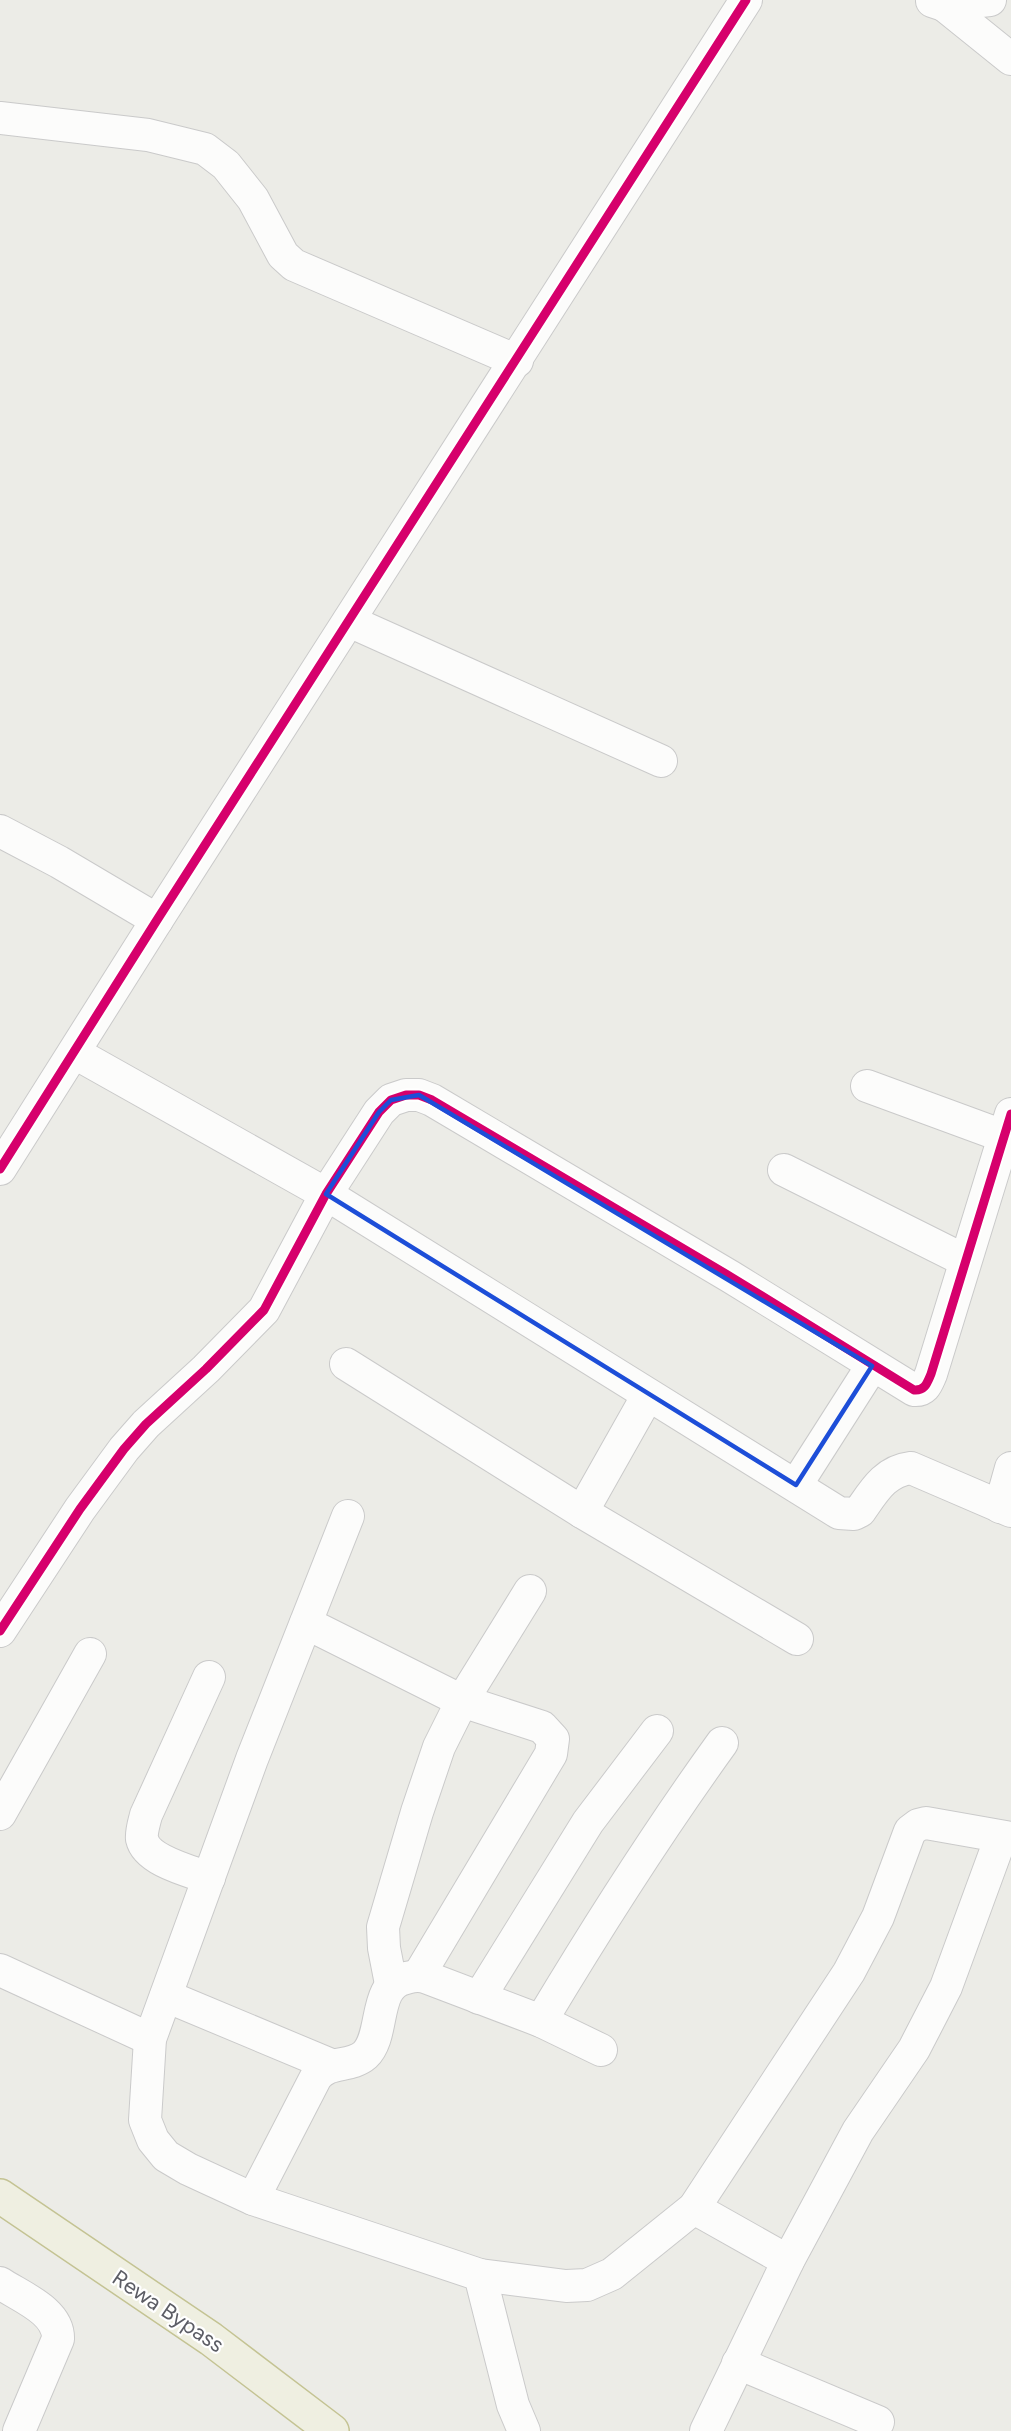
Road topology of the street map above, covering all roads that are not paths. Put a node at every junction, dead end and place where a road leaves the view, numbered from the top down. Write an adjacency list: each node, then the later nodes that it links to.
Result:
1 (747, 0): 6 (street)
2 (990, 0): 3 (street)
3 (937, 3): 4 (street)
4 (1011, 59)
5 (0, 118): 6 (street)
6 (517, 361): 7 (street)
7 (349, 621): 8 (street); 10 (street)
8 (661, 761)
9 (0, 831): 10 (street)
10 (157, 920): 11 (street)
11 (75, 1053): 14 (street); 16 (street)
12 (867, 1086): 13 (street)
13 (1007, 1125): 17 (street)
14 (0, 1169)
15 (784, 1170): 17 (street)
16 (326, 1194): 19 (street); 20 (street); 28 (street)
17 (964, 1260): 19 (street)
18 (346, 1364): 24 (street)
19 (872, 1366): 22 (street)
20 (648, 1395): 22 (street); 24 (street)
21 (1011, 1468): 23 (street)
22 (796, 1485): 23 (street)
23 (1006, 1509)
24 (582, 1512): 29 (street)
25 (348, 1516): 27 (street)
26 (530, 1591): 32 (street)
27 (306, 1623): 32 (street); 37 (street)
28 (0, 1631)
29 (797, 1639)
30 (90, 1654): 35 (street)
31 (209, 1677): 37 (street)
32 (462, 1701): 39 (street); 39 (street)
33 (657, 1731): 41 (street)
34 (722, 1743): 42 (street)
35 (0, 1814)
36 (1006, 1837): 48 (street); 49 (street)
37 (209, 1878): 40 (street)
38 (0, 1970): 43 (street)
39 (405, 1979): 41 (street); 45 (street)
40 (166, 1996): 43 (street); 45 (street)
41 (479, 1998): 42 (street)
42 (541, 2021): 44 (street)
43 (150, 2039): 47 (street)
44 (601, 2050)
45 (331, 2065): 47 (street)
46 (0, 2196): 55 (highway, Rewa Bypass)
47 (254, 2199): 50 (street)
48 (694, 2208): 49 (street); 50 (street)
49 (788, 2261): 52 (street)
50 (480, 2275): 56 (street)
51 (0, 2283): 54 (street)
52 (738, 2363): 53 (street); 57 (street)
53 (878, 2422)
54 (19, 2431)
55 (332, 2431)
56 (524, 2431)
57 (706, 2431)

